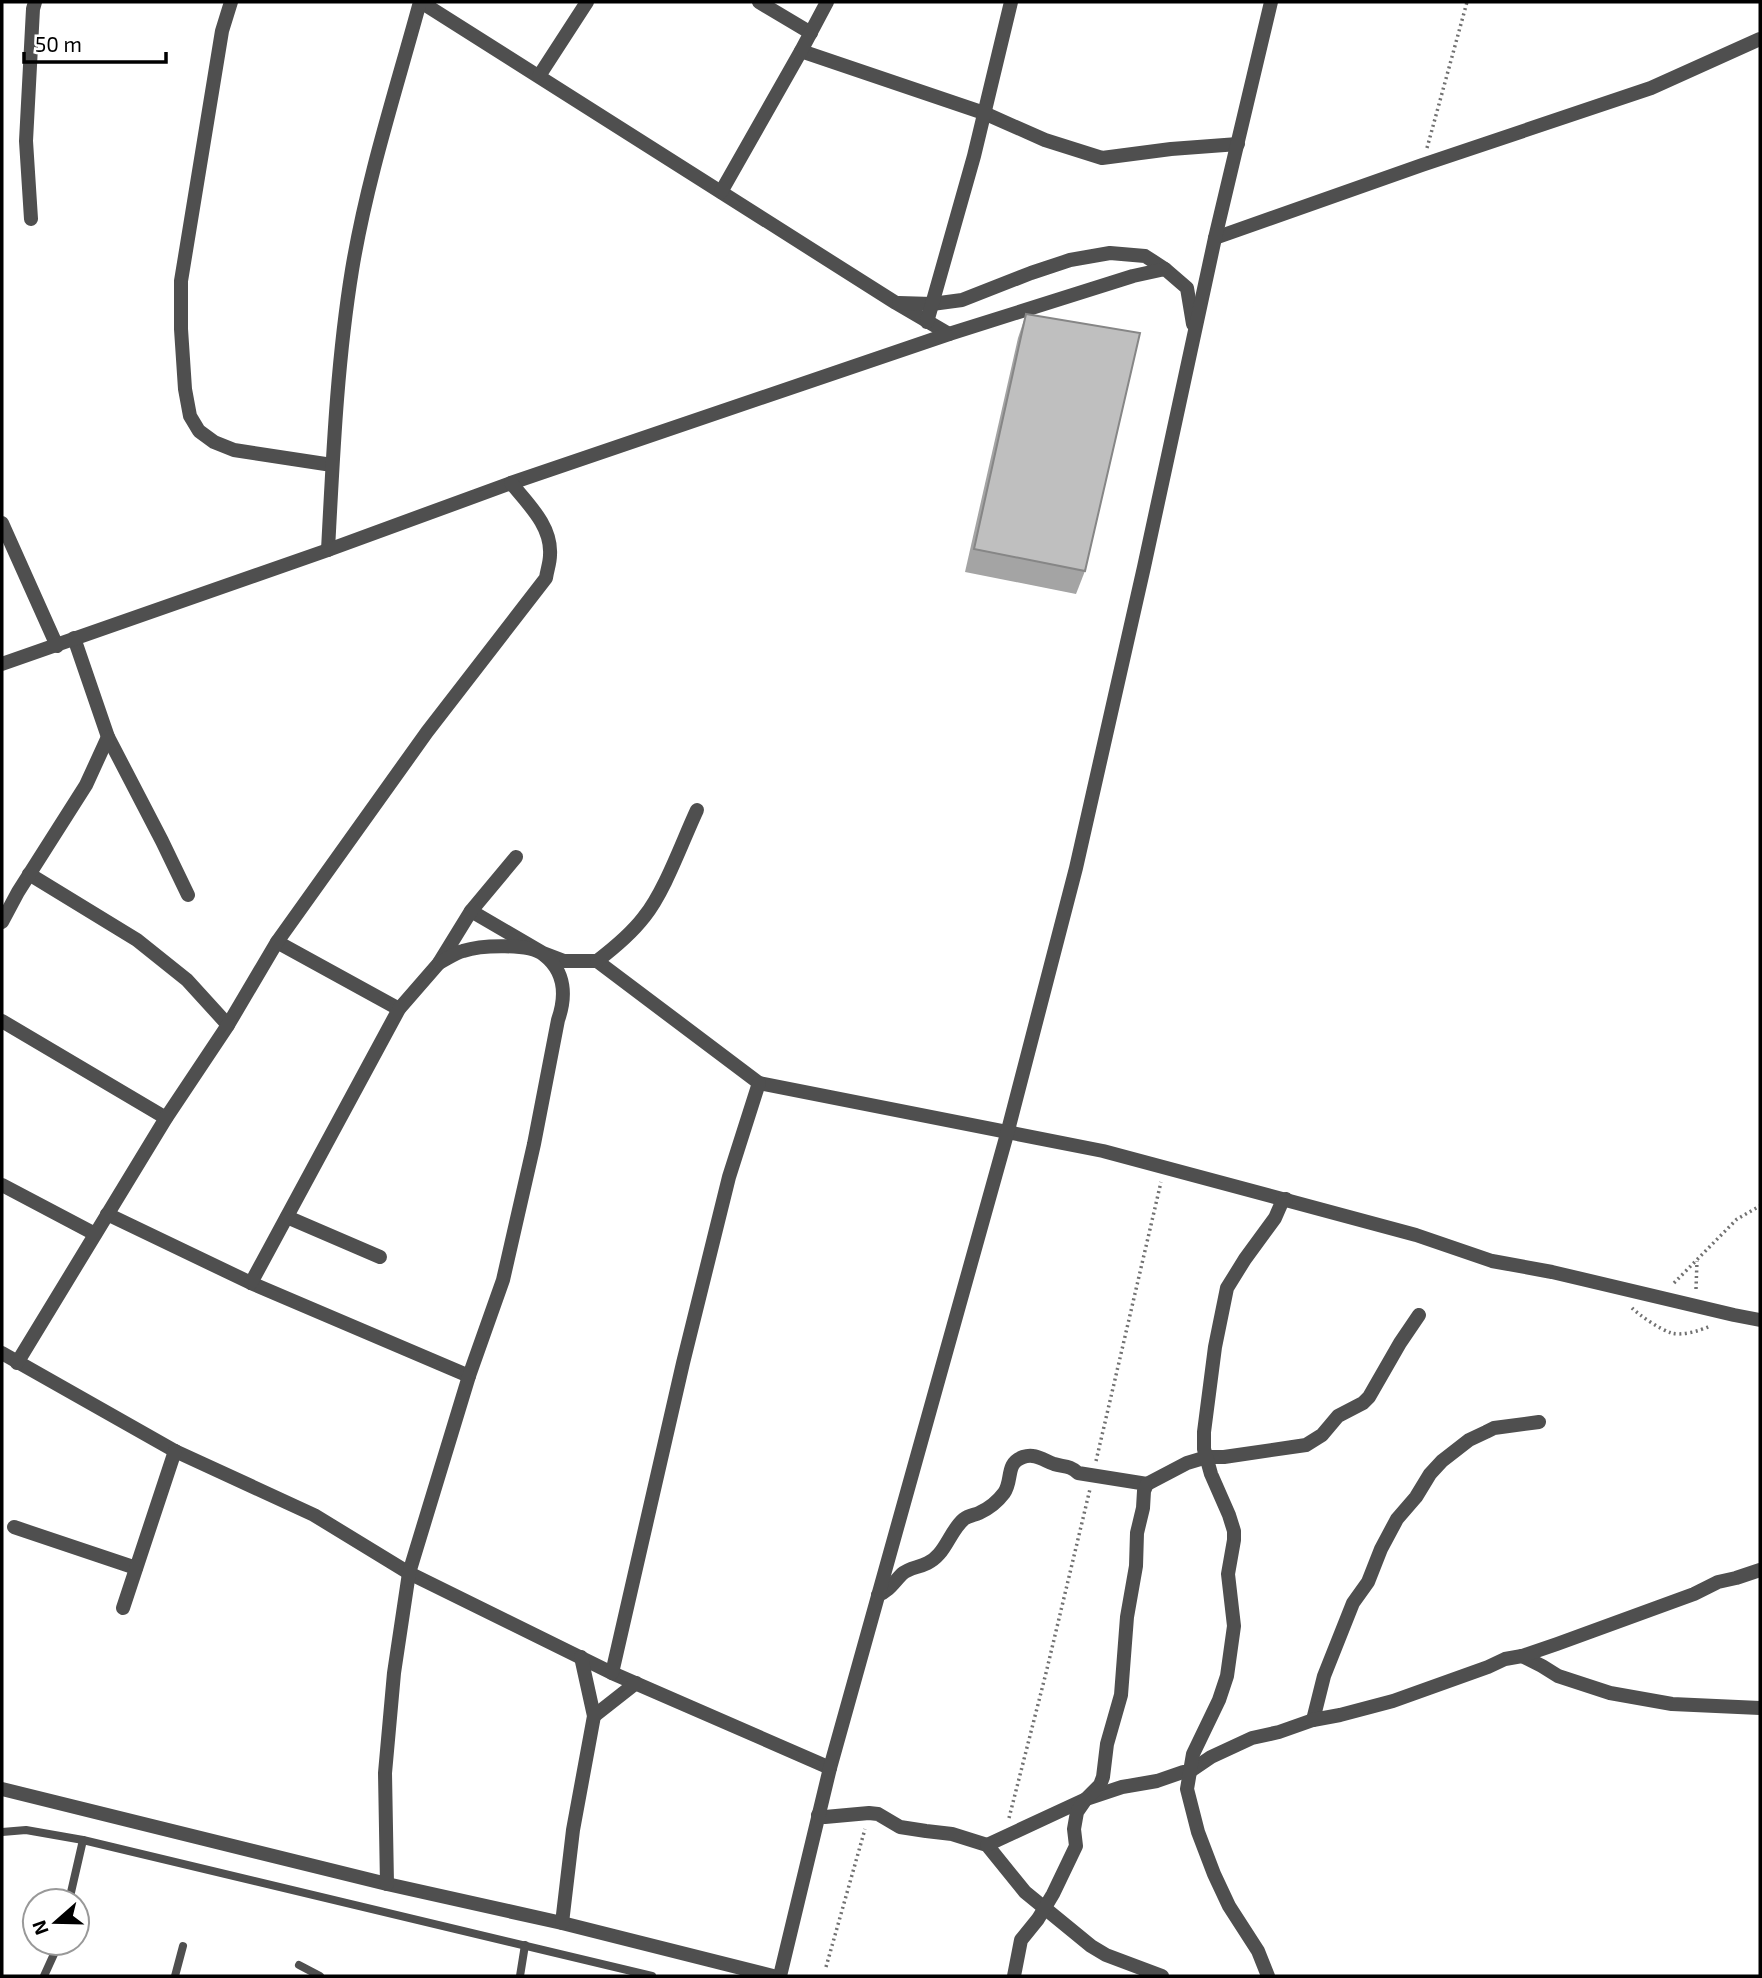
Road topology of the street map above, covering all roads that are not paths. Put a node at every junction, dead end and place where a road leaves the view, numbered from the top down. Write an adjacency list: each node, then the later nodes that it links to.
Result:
1 (35, 2): 16 (street)
2 (231, 2): 24 (street)
3 (421, 2): 12 (street); 24 (street)
4 (587, 2): 12 (street)
5 (759, 2): 9 (street)
6 (827, 2): 9 (street)
7 (1011, 2): 13 (street)
8 (1271, 2): 14 (street)
9 (811, 33): 11 (street)
10 (1760, 39): 17 (street)
11 (802, 51): 13 (street); 15 (street)
12 (539, 76): 15 (street)
13 (984, 113): 14 (street); 20 (street)
14 (1238, 144): 17 (street)
15 (721, 192): 19 (street)
16 (31, 219)
17 (1215, 238): 22 (street)
18 (1165, 269): 20 (street); 22 (street); 23 (street)
19 (897, 303): 20 (street); 21 (street)
20 (932, 304): 21 (street)
21 (927, 322): 23 (street)
22 (1195, 332): 47 (street)
23 (949, 334): 25 (street)
24 (332, 465): 27 (street)
25 (511, 483): 27 (street); 38 (street)
26 (2, 523): 29 (street)
27 (328, 550): 28 (street)
28 (74, 638): 29 (street); 31 (street)
29 (57, 646): 30 (street)
30 (2, 664)
31 (108, 737): 34 (street); 35 (street)
32 (697, 810): 40 (street)
33 (516, 857): 36 (street)
34 (29, 874): 37 (street); 44 (street)
35 (188, 895)
36 (471, 911): 39 (street); 41 (street)
37 (2, 922)
38 (277, 942): 42 (street); 44 (street)
39 (543, 953): 40 (street); 41 (street); 59 (street)
40 (597, 961): 45 (street)
41 (439, 963): 42 (street)
42 (399, 1009): 51 (street)
43 (2, 1021): 46 (street)
44 (228, 1025): 46 (street)
45 (759, 1083): 47 (street); 72 (street)
46 (166, 1118): 50 (street)
47 (1007, 1134): 49 (street); 68 (street)
48 (2, 1185): 52 (street)
49 (1286, 1199): 56 (street); 62 (street)
50 (107, 1214): 52 (street); 54 (street)
51 (287, 1217): 53 (street); 54 (street)
52 (94, 1234): 58 (street)
53 (380, 1257)
54 (251, 1283): 59 (street)
55 (1419, 1315): 62 (street)
56 (1760, 1320)
57 (2, 1353): 58 (street)
58 (17, 1363): 61 (street)
59 (469, 1376): 67 (street)
60 (1539, 1422): 76 (street)
61 (175, 1451): 65 (street); 67 (street)
62 (1207, 1457): 63 (street); 78 (street)
63 (1147, 1484): 68 (street); 80 (street)
64 (14, 1527): 65 (street)
65 (136, 1568): 69 (street)
66 (1760, 1570): 70 (street)
67 (409, 1573): 71 (street); 85 (street)
68 (878, 1595): 77 (street)
69 (123, 1608)
70 (1522, 1656): 74 (street); 76 (street)
71 (581, 1657): 72 (street); 75 (street)
72 (612, 1673): 73 (street)
73 (636, 1683): 75 (street); 77 (street)
74 (1760, 1708)
75 (594, 1716): 88 (street)
76 (1313, 1720): 78 (street)
77 (830, 1768): 81 (street)
78 (1189, 1772): 80 (street); 102 (street)
79 (2, 1789): 85 (street)
80 (1086, 1799): 84 (street); 87 (street)
81 (818, 1815): 84 (street); 99 (street)
82 (2, 1832): 83 (lane)
83 (83, 1840): 86 (lane); 89 (lane)
84 (987, 1845): 87 (street)
85 (387, 1884): 88 (street)
86 (72, 1887)
87 (1043, 1909): 100 (street); 101 (street)
88 (562, 1923): 98 (street)
89 (525, 1945): 96 (lane); 97 (lane)
90 (184, 1946): 94 (lane)
91 (53, 1957): 93 (lane)
92 (299, 1965): 95 (lane)
93 (44, 1976)
94 (175, 1976)
95 (320, 1976)
96 (520, 1976)
97 (652, 1976)
98 (773, 1976)
99 (780, 1976)
100 (1014, 1976)
101 (1161, 1976)
102 (1268, 1976)

